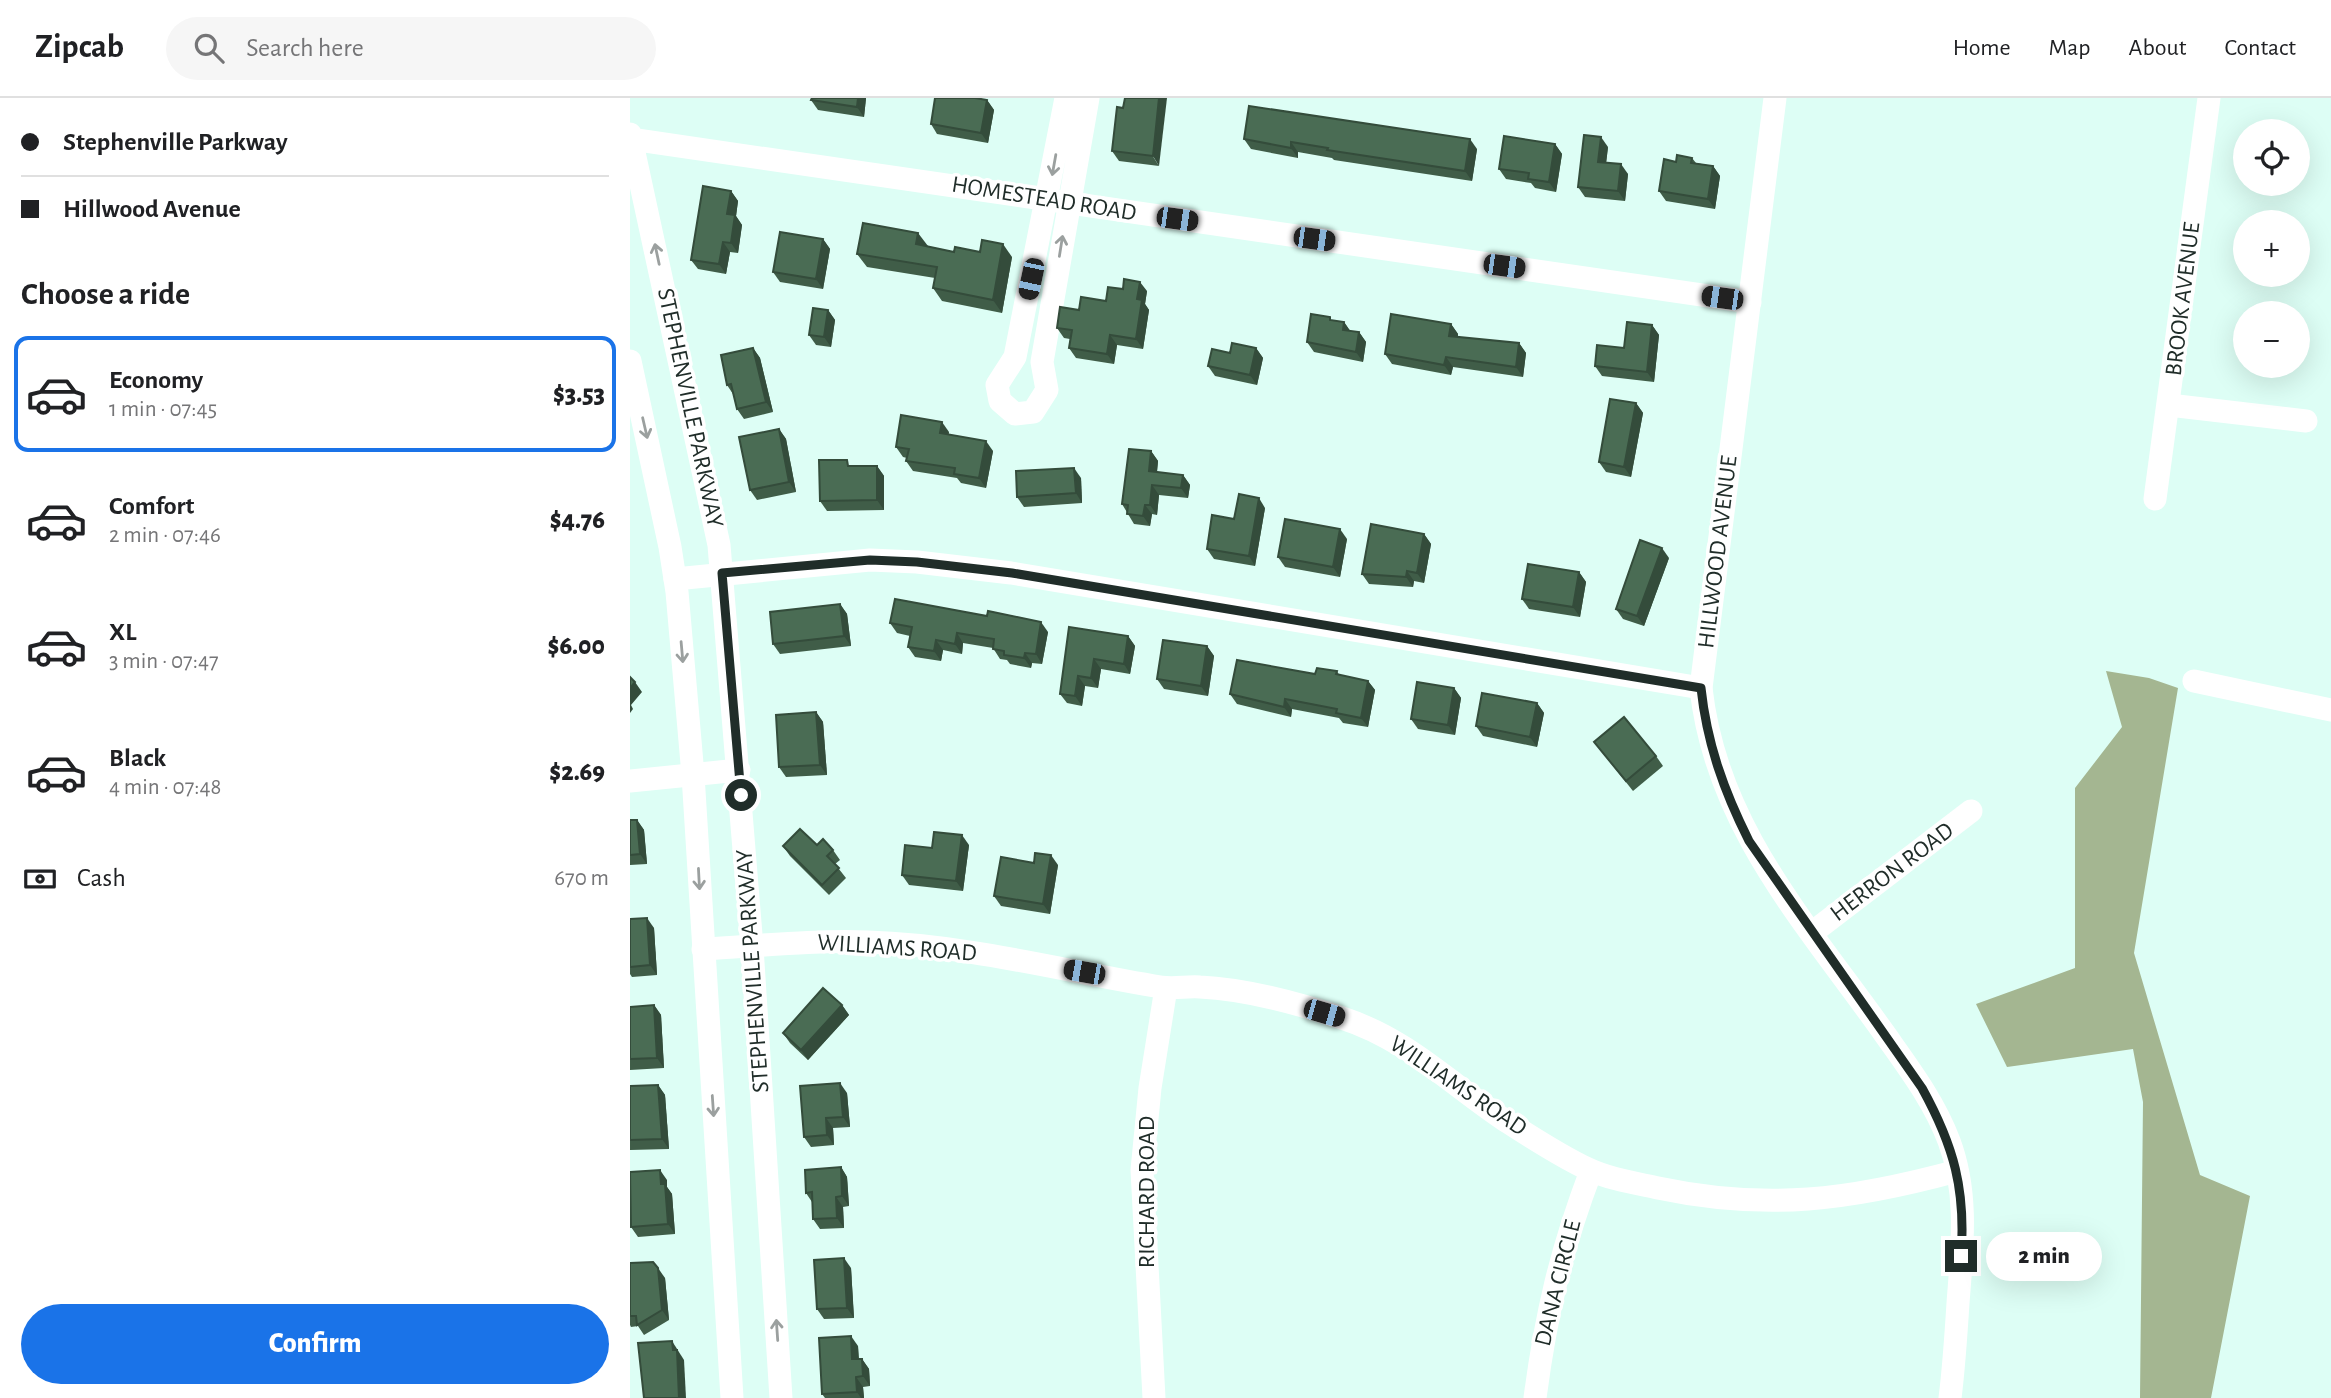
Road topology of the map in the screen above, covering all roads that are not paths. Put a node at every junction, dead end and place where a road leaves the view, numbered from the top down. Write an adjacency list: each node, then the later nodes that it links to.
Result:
1 (1066, 98): 6 (street, one-way to 6)
2 (1087, 98): 6 (street)
3 (1775, 98): 7 (street, HILLWOOD AVENUE)
4 (2209, 98): 9 (street, BROOK AVENUE)
5 (631, 138): 6 (street, HOMESTEAD ROAD); 12 (street, STEPHENVILLE PARKWAY, one-way to 5)
6 (1058, 202): 6 (street, one-way to 6); 7 (street, HOMESTEAD ROAD)
7 (1750, 302): 15 (street, HILLWOOD AVENUE)
8 (630, 361): 13 (street, STEPHENVILLE PARKWAY, one-way to 13)
9 (2169, 405): 10 (street); 11 (street, BROOK AVENUE)
10 (2306, 421)
11 (2155, 499)
12 (722, 573): 13 (street); 15 (street); 17 (street, STEPHENVILLE PARKWAY)
13 (675, 579): 18 (street, STEPHENVILLE PARKWAY, one-way to 18)
14 (2194, 681): 16 (street)
15 (1701, 688): 21 (street, HILLWOOD AVENUE)
16 (2331, 710)
17 (739, 770): 18 (street); 22 (street, STEPHENVILLE PARKWAY)
18 (693, 775): 19 (street); 23 (street, STEPHENVILLE PARKWAY, one-way to 23)
19 (630, 780)
20 (1971, 811): 21 (street, HERRON ROAD)
21 (1813, 932): 26 (street, HILLWOOD AVENUE)
22 (752, 947): 23 (street, WILLIAMS ROAD); 24 (street, WILLIAMS ROAD); 28 (street, STEPHENVILLE PARKWAY, one-way to 22)
23 (703, 949): 27 (street, STEPHENVILLE PARKWAY, one-way to 27)
24 (1166, 988): 25 (street, WILLIAMS ROAD); 29 (street, RICHARD ROAD)
25 (1591, 1171): 26 (street, WILLIAMS ROAD); 30 (street, DANA CIRCLE)
26 (1957, 1171): 31 (street, HILLWOOD AVENUE)
27 (732, 1398)
28 (781, 1398)
29 (1154, 1398)
30 (1535, 1398)
31 (1950, 1398)

